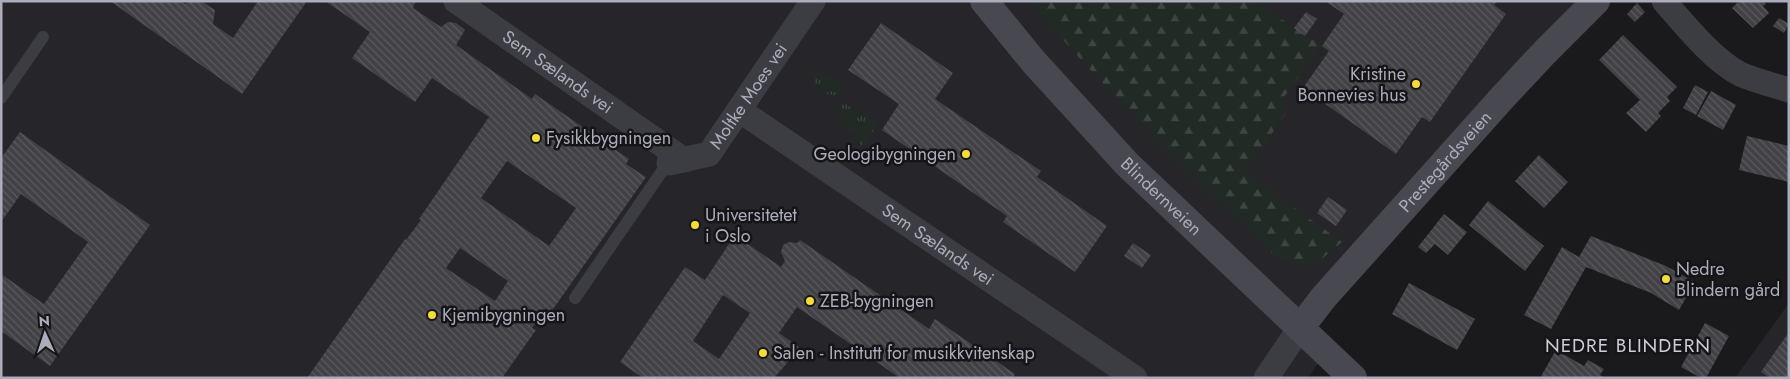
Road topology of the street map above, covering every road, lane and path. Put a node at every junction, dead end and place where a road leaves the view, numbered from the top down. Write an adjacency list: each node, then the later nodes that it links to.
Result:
1 (456, 1): 10 (street, Sem Sælands vei)
2 (813, 1): 9 (street, Moltke Moes vei)
3 (984, 1): 12 (street, Blindernveien)
4 (1596, 1): 12 (street, Prestegårdsveien)
5 (1664, 1): 7 (street)
6 (43, 37): 8 (lane)
7 (1789, 90)
8 (1, 98)
9 (739, 110): 10 (street, Moltke Moes vei); 13 (street, Sem Sælands vei)
10 (675, 162): 11 (lane)
11 (575, 298)
12 (1300, 328): 14 (street); 15 (street, Blindernveien)
13 (1136, 378)
14 (1266, 378)
15 (1353, 378)

